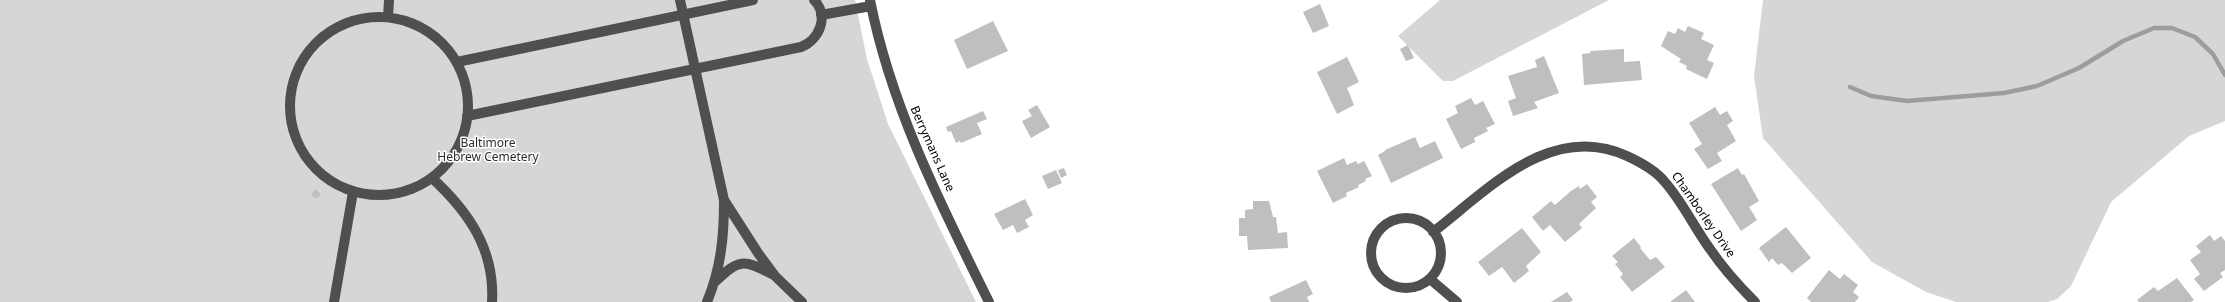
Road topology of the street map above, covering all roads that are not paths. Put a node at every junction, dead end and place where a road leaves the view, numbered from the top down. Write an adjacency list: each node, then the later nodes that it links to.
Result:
1 (389, 0): 8 (street)
2 (680, 0): 6 (street)
3 (753, 0): 6 (street)
4 (814, 0): 7 (street)
5 (870, 3): 7 (street); 23 (street, Berrymans Lane)
6 (683, 15): 9 (street); 10 (street)
7 (821, 15): 10 (street)
8 (388, 17): 9 (street); 13 (street)
9 (457, 62): 11 (street)
10 (694, 71): 11 (street); 14 (street)
11 (467, 116): 12 (street)
12 (432, 178): 13 (street); 20 (street)
13 (353, 192): 19 (street)
14 (724, 200): 16 (street); 18 (street)
15 (1433, 232): 17 (street); 17 (street); 25 (street, Chamborley Drive)
16 (775, 276): 18 (street); 22 (street)
17 (1430, 279): 24 (street)
18 (715, 283): 21 (street)
19 (334, 302)
20 (492, 302)
21 (707, 302)
22 (802, 302)
23 (989, 302)
24 (1457, 302)
25 (1755, 302)

